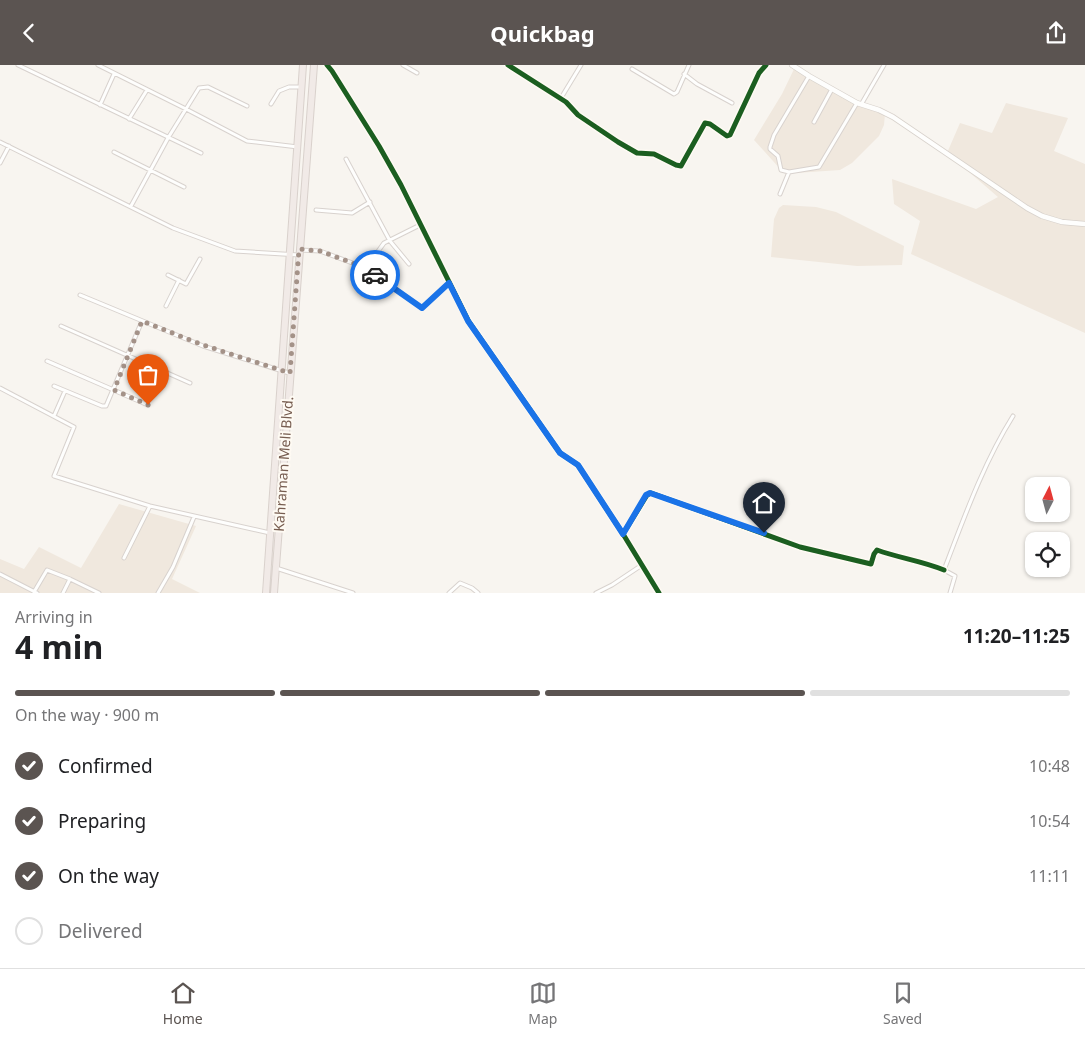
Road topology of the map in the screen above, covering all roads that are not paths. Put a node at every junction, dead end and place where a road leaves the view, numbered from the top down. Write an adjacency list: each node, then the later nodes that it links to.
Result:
1 (18, 65): 25 (street)
2 (98, 65): 15 (street)
3 (303, 65): 18 (highway, Kahraman Meli Blvd.)
4 (314, 65): 48 (highway, Kahraman Meli Blvd.)
5 (327, 65): 46 (street)
6 (403, 65): 14 (street)
7 (508, 65): 21 (street)
8 (582, 65): 21 (street)
9 (689, 65): 16 (street)
10 (766, 65): 21 (street)
11 (792, 65): 17 (street)
12 (884, 65): 23 (street)
13 (632, 69): 16 (street)
14 (417, 73)
15 (114, 74): 20 (street); 25 (street)
16 (684, 74): 22 (street)
17 (809, 76): 19 (street); 39 (street)
18 (301, 87): 24 (street); 33 (highway, Kahraman Meli Blvd.)
19 (832, 89): 23 (street); 29 (street)
20 (147, 90): 27 (street); 28 (street)
21 (561, 98)
22 (732, 103)
23 (860, 103): 39 (street); 45 (street)
24 (272, 104)
25 (100, 105): 28 (street)
26 (247, 106): 27 (street)
27 (186, 109): 30 (street); 33 (street)
28 (129, 119): 30 (street)
29 (814, 122)
30 (168, 138): 35 (street); 38 (street)
31 (0, 141): 32 (street)
32 (9, 146): 37 (street); 43 (street)
33 (298, 147): 49 (highway, Kahraman Meli Blvd.)
34 (114, 152): 38 (street)
35 (201, 153)
36 (346, 159): 42 (street)
37 (0, 163)
38 (152, 170): 40 (street); 43 (street)
39 (790, 172): 41 (street)
40 (184, 187)
41 (780, 194)
42 (370, 202): 44 (street); 47 (street)
43 (131, 207): 49 (street)
44 (316, 210)
45 (1085, 223)
46 (420, 225): 47 (street); 55 (street)
47 (390, 241): 51 (street); 52 (street)
48 (299, 252): 49 (street); 52 (street); 63 (highway, Kahraman Meli Blvd.)
49 (291, 255): 62 (highway, Kahraman Meli Blvd.)
50 (200, 259): 54 (street)
51 (409, 265)
52 (366, 268): 55 (street)
53 (168, 275): 54 (street)
54 (178, 280): 57 (street)
55 (449, 283): 75 (street)
56 (80, 295): 58 (street)
57 (166, 306)
58 (142, 321): 60 (street); 62 (street)
59 (61, 326): 60 (street)
60 (128, 356): 64 (street); 67 (street)
61 (47, 361): 67 (street)
62 (282, 371): 63 (street); 74 (highway, Kahraman Meli Blvd.)
63 (290, 373): 78 (highway, Kahraman Meli Blvd.)
64 (190, 383)
65 (54, 386): 68 (street)
66 (0, 388): 71 (street)
67 (114, 390): 68 (street); 69 (street)
68 (66, 391): 71 (street)
69 (148, 405)
70 (1013, 416): 79 (street)
71 (54, 417): 72 (street)
72 (150, 506): 73 (street); 76 (street)
73 (194, 517): 74 (street); 85 (street)
74 (270, 533): 86 (highway, Kahraman Meli Blvd.)
75 (623, 534): 77 (street); 79 (street)
76 (124, 559)
77 (642, 565): 91 (street); 92 (street)
78 (275, 568): 87 (highway, Kahraman Meli Blvd.); 88 (street)
79 (944, 570): 93 (street)
80 (0, 574): 82 (street)
81 (70, 579): 82 (street); 83 (street); 84 (street)
82 (35, 592)
83 (64, 593)
84 (99, 593)
85 (158, 593)
86 (266, 593)
87 (274, 593)
88 (354, 593)
89 (449, 593): 90 (street)
90 (478, 593)
91 (596, 593)
92 (659, 593)
93 (950, 593)

